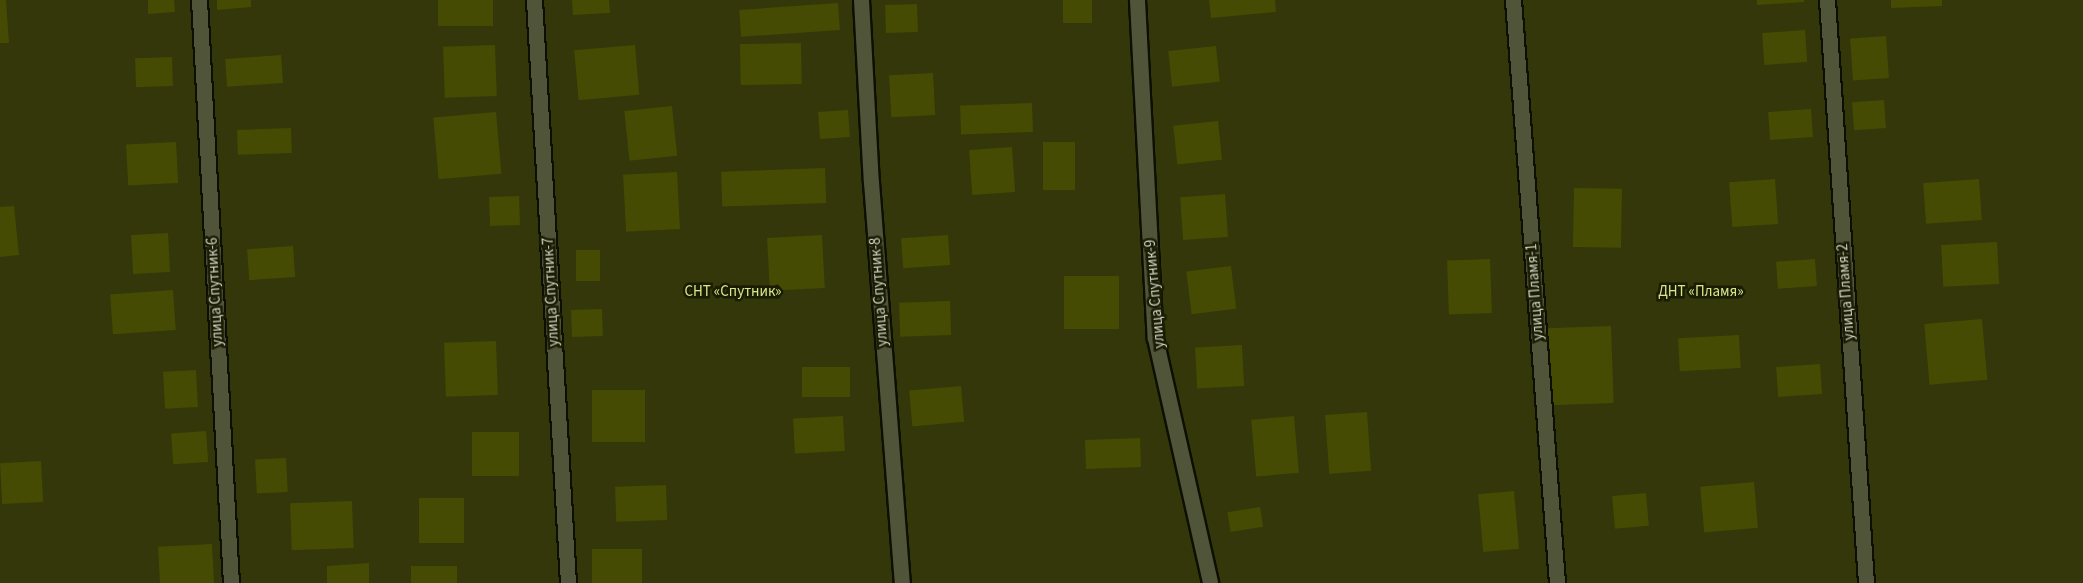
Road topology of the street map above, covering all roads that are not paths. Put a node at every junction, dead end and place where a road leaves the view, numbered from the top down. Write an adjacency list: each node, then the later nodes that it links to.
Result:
1 (199, 0): 7 (street, улица Спутник-6)
2 (534, 0): 8 (street, улица Спутник-7)
3 (861, 0): 9 (street, улица Спутник-8)
4 (1137, 0): 10 (street, улица Спутник-9)
5 (1513, 0): 11 (street, улица Пламя-1)
6 (1827, 0): 12 (street, улица Пламя-2)
7 (231, 583)
8 (568, 583)
9 (902, 583)
10 (1210, 583)
11 (1557, 583)
12 (1866, 583)

